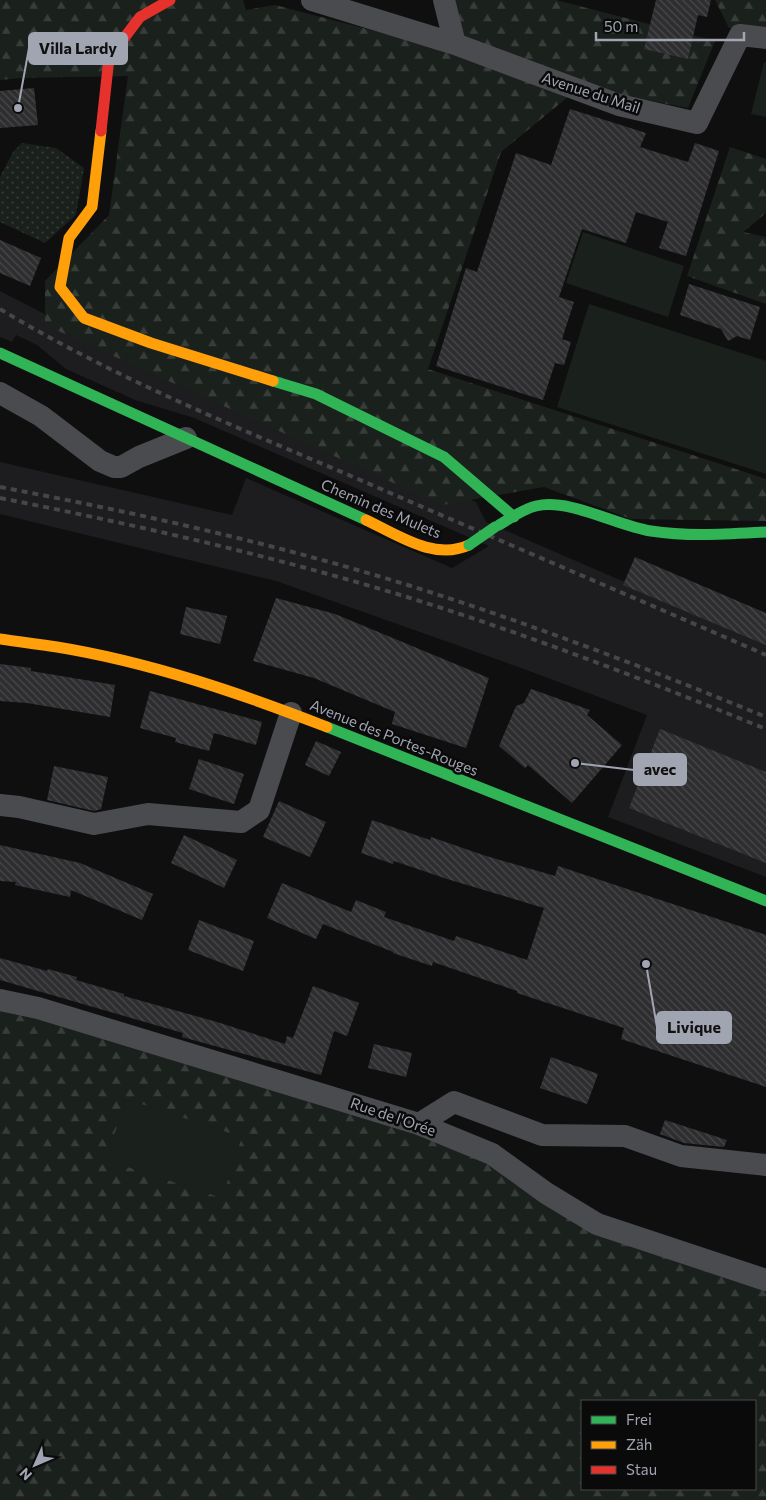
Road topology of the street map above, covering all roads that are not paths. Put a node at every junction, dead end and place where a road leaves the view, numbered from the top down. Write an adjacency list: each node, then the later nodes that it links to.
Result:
1 (170, 0): 11 (street)
2 (312, 0): 5 (street, Avenue du Mail)
3 (444, 0): 5 (street)
4 (766, 38): 5 (street, Avenue du Mail)
5 (455, 44)
6 (0, 353): 8 (street, Chemin des Mulets)
7 (0, 394): 10 (street)
8 (146, 420): 9 (street, Chemin des Mulets); 10 (street)
9 (186, 438): 10 (street); 11 (street, Chemin des Mulets, bridge)
10 (139, 457)
11 (514, 517): 12 (street, Chemin des Mulets)
12 (766, 532)
13 (0, 639): 14 (street, Avenue des Portes-Rouges)
14 (291, 714): 15 (street); 16 (street, Avenue des Portes-Rouges)
15 (0, 805)
16 (766, 901)
17 (0, 1000): 18 (street, Rue de l'Orée)
18 (419, 1124): 19 (street); 20 (street, Rue de l'Orée)
19 (766, 1165)
20 (766, 1280)

